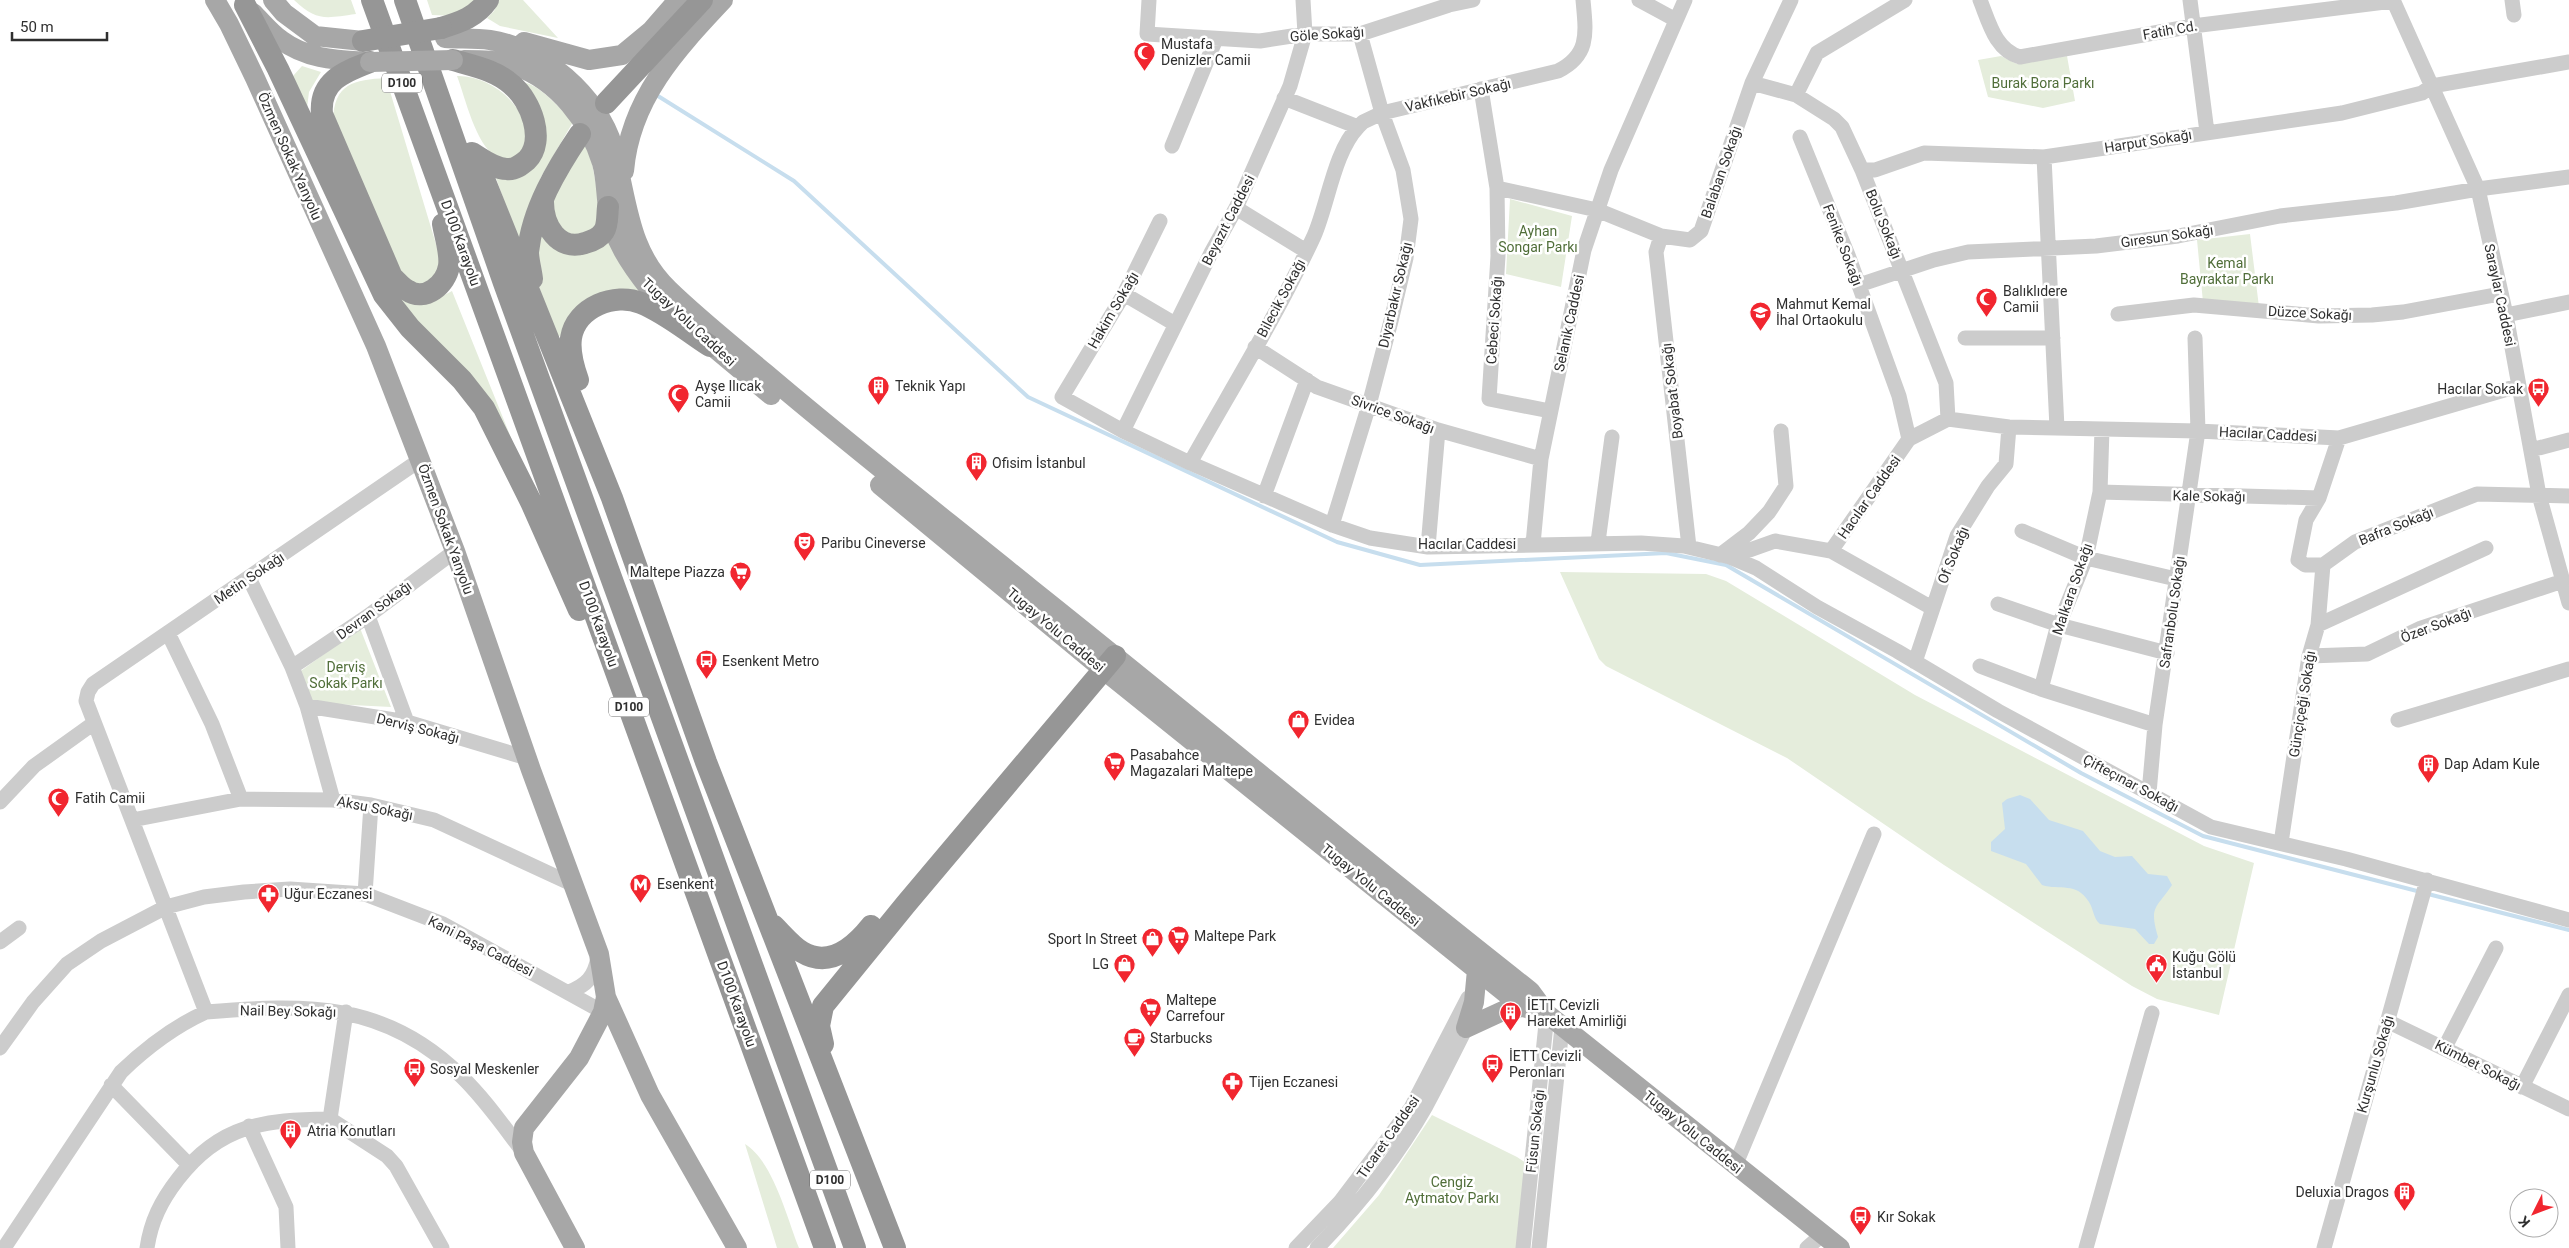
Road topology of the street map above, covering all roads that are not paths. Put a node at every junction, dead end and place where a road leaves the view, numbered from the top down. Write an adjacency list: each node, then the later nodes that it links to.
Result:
1 (215, 0): 94 (main road, Özmen Sokak Yanyolu)
2 (273, 0): 30 (main road)
3 (372, 0): 48 (highway, D100 Karayolu / D100)
4 (405, 0): 39 (highway, D100 Karayolu / D100)
5 (488, 0): 26 (highway)
6 (678, 0): 26 (main road)
7 (702, 0): 38 (highway)
8 (724, 0): 54 (main road)
9 (1150, 0): 29 (street, Göle Sokağı)
10 (1303, 0): 27 (street, Beyazıt Caddesi)
11 (1473, 0): 28 (street, Göle Sokağı)
12 (1583, 0): 35 (street, Vakfıkebir Sokağı)
13 (1639, 0): 24 (street)
14 (1685, 0): 24 (street, Selanik Caddesi)
15 (1791, 0): 33 (street, Balaban Sokağı)
16 (1905, 0): 36 (street)
17 (1980, 0): 25 (street, Fatih Cd.)
18 (2190, 0): 25 (street)
19 (2393, 0): 22 (street, Fatih Cd.); 34 (street, Saraylar Caddesi)
20 (2512, 0): 23 (street)
21 (243, 2): 30 (main road); 133 (highway)
22 (2295, 7): 25 (street, Fatih Cd.)
23 (2514, 15)
24 (1676, 20): 56 (street, Selanik Caddesi)
25 (2193, 26): 42 (street)
26 (443, 33): 30 (highway, bridge); 54 (main road)
27 (1305, 34): 28 (street, Göle Sokağı); 29 (street, Göle Sokağı); 37 (street, Beyazıt Caddesi)
28 (1360, 34): 40 (street, Diyarbakır Sokağı)
29 (1216, 39): 45 (street)
30 (367, 52): 31 (main road, bridge); 48 (highway)
31 (453, 60): 46 (highway); 54 (main road)
32 (2569, 62): 34 (street, Harput Sokağı)
33 (1752, 83): 36 (street, Bolu Sokağı); 58 (street, Balaban Sokağı)
34 (2432, 86): 42 (street, Harput Sokağı); 52 (street, Saraylar Caddesi)
35 (1481, 89): 40 (street, Vakfıkebir Sokağı); 51 (street, Cebeci Sokağı)
36 (1796, 95): 49 (street, Bolu Sokağı)
37 (1284, 98): 41 (street); 55 (street, Beyazıt Caddesi)
38 (606, 103)
39 (443, 105): 46 (highway); 176 (highway, D100 Karayolu / D100)
40 (1382, 113): 41 (street, Vakfıkebir Sokağı); 78 (street, Diyarbakır Sokağı)
41 (1358, 127): 60 (street, Bilecik Sokağı)
42 (2207, 132): 47 (street, Harput Sokağı)
43 (580, 134): 53 (highway)
44 (1800, 137): 62 (street, Fenike Sokağı)
45 (1172, 146)
46 (472, 153): 74 (highway)
47 (2044, 157): 49 (street, Harput Sokağı); 59 (street)
48 (433, 166): 133 (highway, D100 Karayolu / D100)
49 (1862, 170): 61 (street, Bolu Sokağı)
50 (2569, 177): 52 (street, Gıresun Sokağı)
51 (1497, 188): 56 (street, Balaban Sokağı); 79 (street, Cebeci Sokağı)
52 (2478, 188): 59 (street, Gıresun Sokağı); 64 (street, Saraylar Caddesi)
53 (544, 201): 54 (highway); 74 (highway)
54 (616, 202): 72 (main road, Tugay Yolu Caddesi); 127 (main road, Tugay Yolu Caddesi)
55 (1236, 208): 60 (street); 68 (street, Beyazıt Caddesi)
56 (1597, 210): 58 (street, Balaban Sokağı); 79 (street, Selanik Caddesi)
57 (1160, 221): 63 (street, Hakim Sokağı)
58 (1661, 236): 108 (street, Boyabat Sokağı)
59 (2049, 248): 61 (street, Gıresun Sokağı); 70 (street)
60 (1306, 251): 73 (street, Bilecik Sokağı)
61 (1902, 270): 62 (street, Gıresun Sokağı); 80 (street, Bolu Sokağı)
62 (1859, 285): 90 (street, Fenike Sokağı)
63 (1124, 294): 68 (street); 77 (street, Hakim Sokağı)
64 (2500, 294): 66 (street, Düzce Sokağı); 67 (street, Saraylar Caddesi)
65 (2569, 302): 67 (street)
66 (2118, 314)
67 (2506, 315): 76 (street, Saraylar Caddesi)
68 (1175, 324): 85 (street, Beyazıt Caddesi)
69 (1965, 338): 70 (street)
70 (2053, 338): 82 (street)
71 (2196, 338): 87 (street, Safranbolu Sokağı)
72 (710, 346): 101 (highway); 127 (main road, Tugay Yolu Caddesi)
73 (1255, 347): 75 (street, Sivrice Sokağı); 95 (street, Bilecik Sokağı)
74 (559, 363): 101 (highway)
75 (1307, 380): 78 (street, Sivrice Sokağı); 98 (street)
76 (2518, 386): 89 (street, Hacılar Caddesi); 92 (street, Saraylar Caddesi)
77 (1062, 397): 85 (street, Hacılar Caddesi)
78 (1369, 405): 84 (street, Sivrice Sokağı); 103 (street, Diyarbakır Sokağı)
79 (1550, 411): 93 (street, Selanik Caddesi)
80 (1948, 419): 81 (street, Hacılar Caddesi); 90 (street, Hacılar Caddesi)
81 (2009, 427): 82 (street, Hacılar Caddesi); 120 (street, Of Sokağı)
82 (2058, 428): 83 (street, Hacılar Caddesi)
83 (2102, 429): 87 (street, Hacılar Caddesi); 96 (street, Malkara Sokağı)
84 (1438, 430): 93 (street, Sivrice Sokağı); 107 (street)
85 (1123, 431): 95 (street, Hacılar Caddesi)
86 (1781, 431): 112 (street)
87 (2198, 431): 89 (street, Hacılar Caddesi); 99 (street, Safranbolu Sokağı)
88 (1612, 438): 105 (street)
89 (2339, 438): 102 (street)
90 (1909, 439): 111 (street, Hacılar Caddesi)
91 (2569, 440): 92 (street)
92 (2531, 450): 97 (street, Saraylar Caddesi)
93 (1541, 459): 106 (street, Selanik Caddesi)
94 (420, 460): 110 (main road, Özmen Sokak Yanyolu); 115 (street, Metin Sokağı)
95 (1190, 463): 98 (street, Hacılar Caddesi)
96 (2100, 492): 99 (street, Kale Sokağı); 113 (street, Malkara Sokağı)
97 (2539, 495): 100 (street, Bafra Sokağı); 114 (street, Bafra Sokağı); 117 (street, Saraylar Caddesi)
98 (1264, 496): 103 (street, Hacılar Caddesi)
99 (2189, 496): 102 (street, Kale Sokağı); 116 (street, Safranbolu Sokağı)
100 (2569, 496)
101 (612, 498): 140 (highway)
102 (2319, 498): 114 (street)
103 (1332, 526): 107 (street, Hacılar Caddesi)
104 (2022, 531): 113 (street)
105 (1598, 542): 106 (street, Hacılar Caddesi); 108 (street, Hacılar Caddesi)
106 (1533, 544): 107 (street, Hacılar Caddesi)
107 (1428, 547)
108 (1689, 547): 112 (street, Hacılar Caddesi)
109 (2486, 548): 123 (street)
110 (455, 551): 121 (street, Devran Sokağı); 139 (main road, Özmen Sokak Yanyolu)
111 (1831, 551): 112 (street, Hacılar Caddesi); 120 (street)
112 (1725, 556): 128 (street, Çifteçınar Sokağı)
113 (2086, 558): 116 (street); 122 (street, Malkara Sokağı)
114 (2323, 566): 123 (street, Günçiçeği Sokağı)
115 (249, 578): 124 (street, Metin Sokağı); 130 (street)
116 (2176, 579): 125 (street, Safranbolu Sokağı)
117 (2563, 581): 118 (street, Saraylar Caddesi); 126 (street, Özer Sokağı)
118 (2569, 602)
119 (1998, 604): 122 (street)
120 (1932, 608): 128 (street, Of Sokağı)
121 (368, 616): 130 (street, Devran Sokağı); 136 (street)
122 (2059, 625): 125 (street); 132 (street, Malkara Sokağı)
123 (2318, 625): 126 (street, Günçiçeği Sokağı)
124 (168, 633): 137 (street, Metin Sokağı); 142 (street)
125 (2167, 653): 138 (street, Safranbolu Sokağı)
126 (2308, 656): 148 (street, Günçiçeği Sokağı)
127 (1104, 659): 154 (highway); 159 (main road, Tugay Yolu Caddesi); 159 (main road, Tugay Yolu Caddesi); 172 (highway)
128 (1915, 662): 141 (street, Çifteçınar Sokağı)
129 (1980, 666): 132 (street)
130 (292, 668): 134 (street)
131 (2569, 669): 135 (street)
132 (2041, 689): 138 (street)
133 (628, 705): 189 (highway, D100 Karayolu / D100)
134 (307, 706): 136 (street, Derviş Sokağı); 143 (street)
135 (2398, 720)
136 (407, 722): 139 (street, Derviş Sokağı)
137 (94, 723): 144 (street); 146 (street)
138 (2155, 725): 141 (street, Safranbolu Sokağı)
139 (527, 758): 150 (main road, Özmen Sokak Yanyolu)
140 (706, 762): 154 (highway); 176 (highway)
141 (2149, 793): 148 (street, Çifteçınar Sokağı)
142 (241, 798): 143 (street, Aksu Sokağı); 146 (street, Aksu Sokağı)
143 (333, 800): 145 (street, Aksu Sokağı)
144 (0, 802)
145 (371, 804): 150 (street, Aksu Sokağı); 151 (street)
146 (132, 820): 152 (street)
147 (1874, 834): 181 (street)
148 (2281, 843): 149 (street, Çifteçınar Sokağı)
149 (2427, 880): 153 (street, Çifteçınar Sokağı); 168 (street, Kurşunlu Sokağı)
150 (574, 885): 158 (main road, Özmen Sokak Yanyolu)
151 (365, 894): 152 (street, Kani Paşa Caddesi); 160 (street, Kani Paşa Caddesi)
152 (166, 907): 164 (street); 170 (street, Kani Paşa Caddesi)
153 (2569, 920)
154 (770, 923): 172 (highway)
155 (19, 928): 156 (street)
156 (0, 942)
157 (2496, 948): 171 (street)
158 (599, 954): 160 (street); 162 (main road, Özmen Sokak Yanyolu)
159 (1483, 974): 163 (main road, Tugay Yolu Caddesi); 167 (main road, Tugay Yolu Caddesi); 169 (main road); 192 (street, Ticaret Caddesi)
160 (569, 992): 162 (street, Kani Paşa Caddesi)
161 (2569, 995): 174 (street)
162 (605, 1004): 179 (main road); 188 (main road, Özmen Sokak Yanyolu)
163 (1523, 1007): 167 (main road, Tugay Yolu Caddesi); 169 (main road)
164 (206, 1012): 165 (street, Nail Bey Sokağı); 173 (street, Nail Bey Sokağı)
165 (346, 1012): 177 (street); 179 (street, Nail Bey Sokağı)
166 (2152, 1013): 198 (street)
167 (1554, 1020): 181 (main road, Tugay Yolu Caddesi); 194 (street, Füsun Sokağı); 195 (street, Füsun Sokağı)
168 (2387, 1021): 171 (street, Kümbet Sokağı); 199 (street, Kurşunlu Sokağı)
169 (1466, 1028): 193 (street, Ticaret Caddesi)
170 (2, 1042)
171 (2445, 1047): 174 (street, Kümbet Sokağı)
172 (831, 1081): 191 (highway)
173 (111, 1085): 180 (street); 183 (street, Nail Bey Sokağı)
174 (2522, 1087): 175 (street, Kümbet Sokağı)
175 (2569, 1109)
176 (806, 1112): 190 (highway, D100 Karayolu / D100)
177 (330, 1119): 178 (street); 186 (street)
178 (249, 1126): 180 (street); 185 (street)
179 (524, 1153): 187 (main road)
180 (189, 1165): 184 (street)
181 (1735, 1166): 182 (main road, Tugay Yolu Caddesi)
182 (1823, 1234): 196 (street); 197 (main road, Tugay Yolu Caddesi)
183 (4, 1248)
184 (147, 1248)
185 (288, 1248)
186 (442, 1248)
187 (575, 1248)
188 (737, 1248)
189 (825, 1248)
190 (855, 1248)
191 (894, 1248)
192 (1296, 1248)
193 (1317, 1248)
194 (1523, 1248)
195 (1539, 1248)
196 (1807, 1248)
197 (1840, 1248)
198 (2086, 1248)
199 (2324, 1248)

